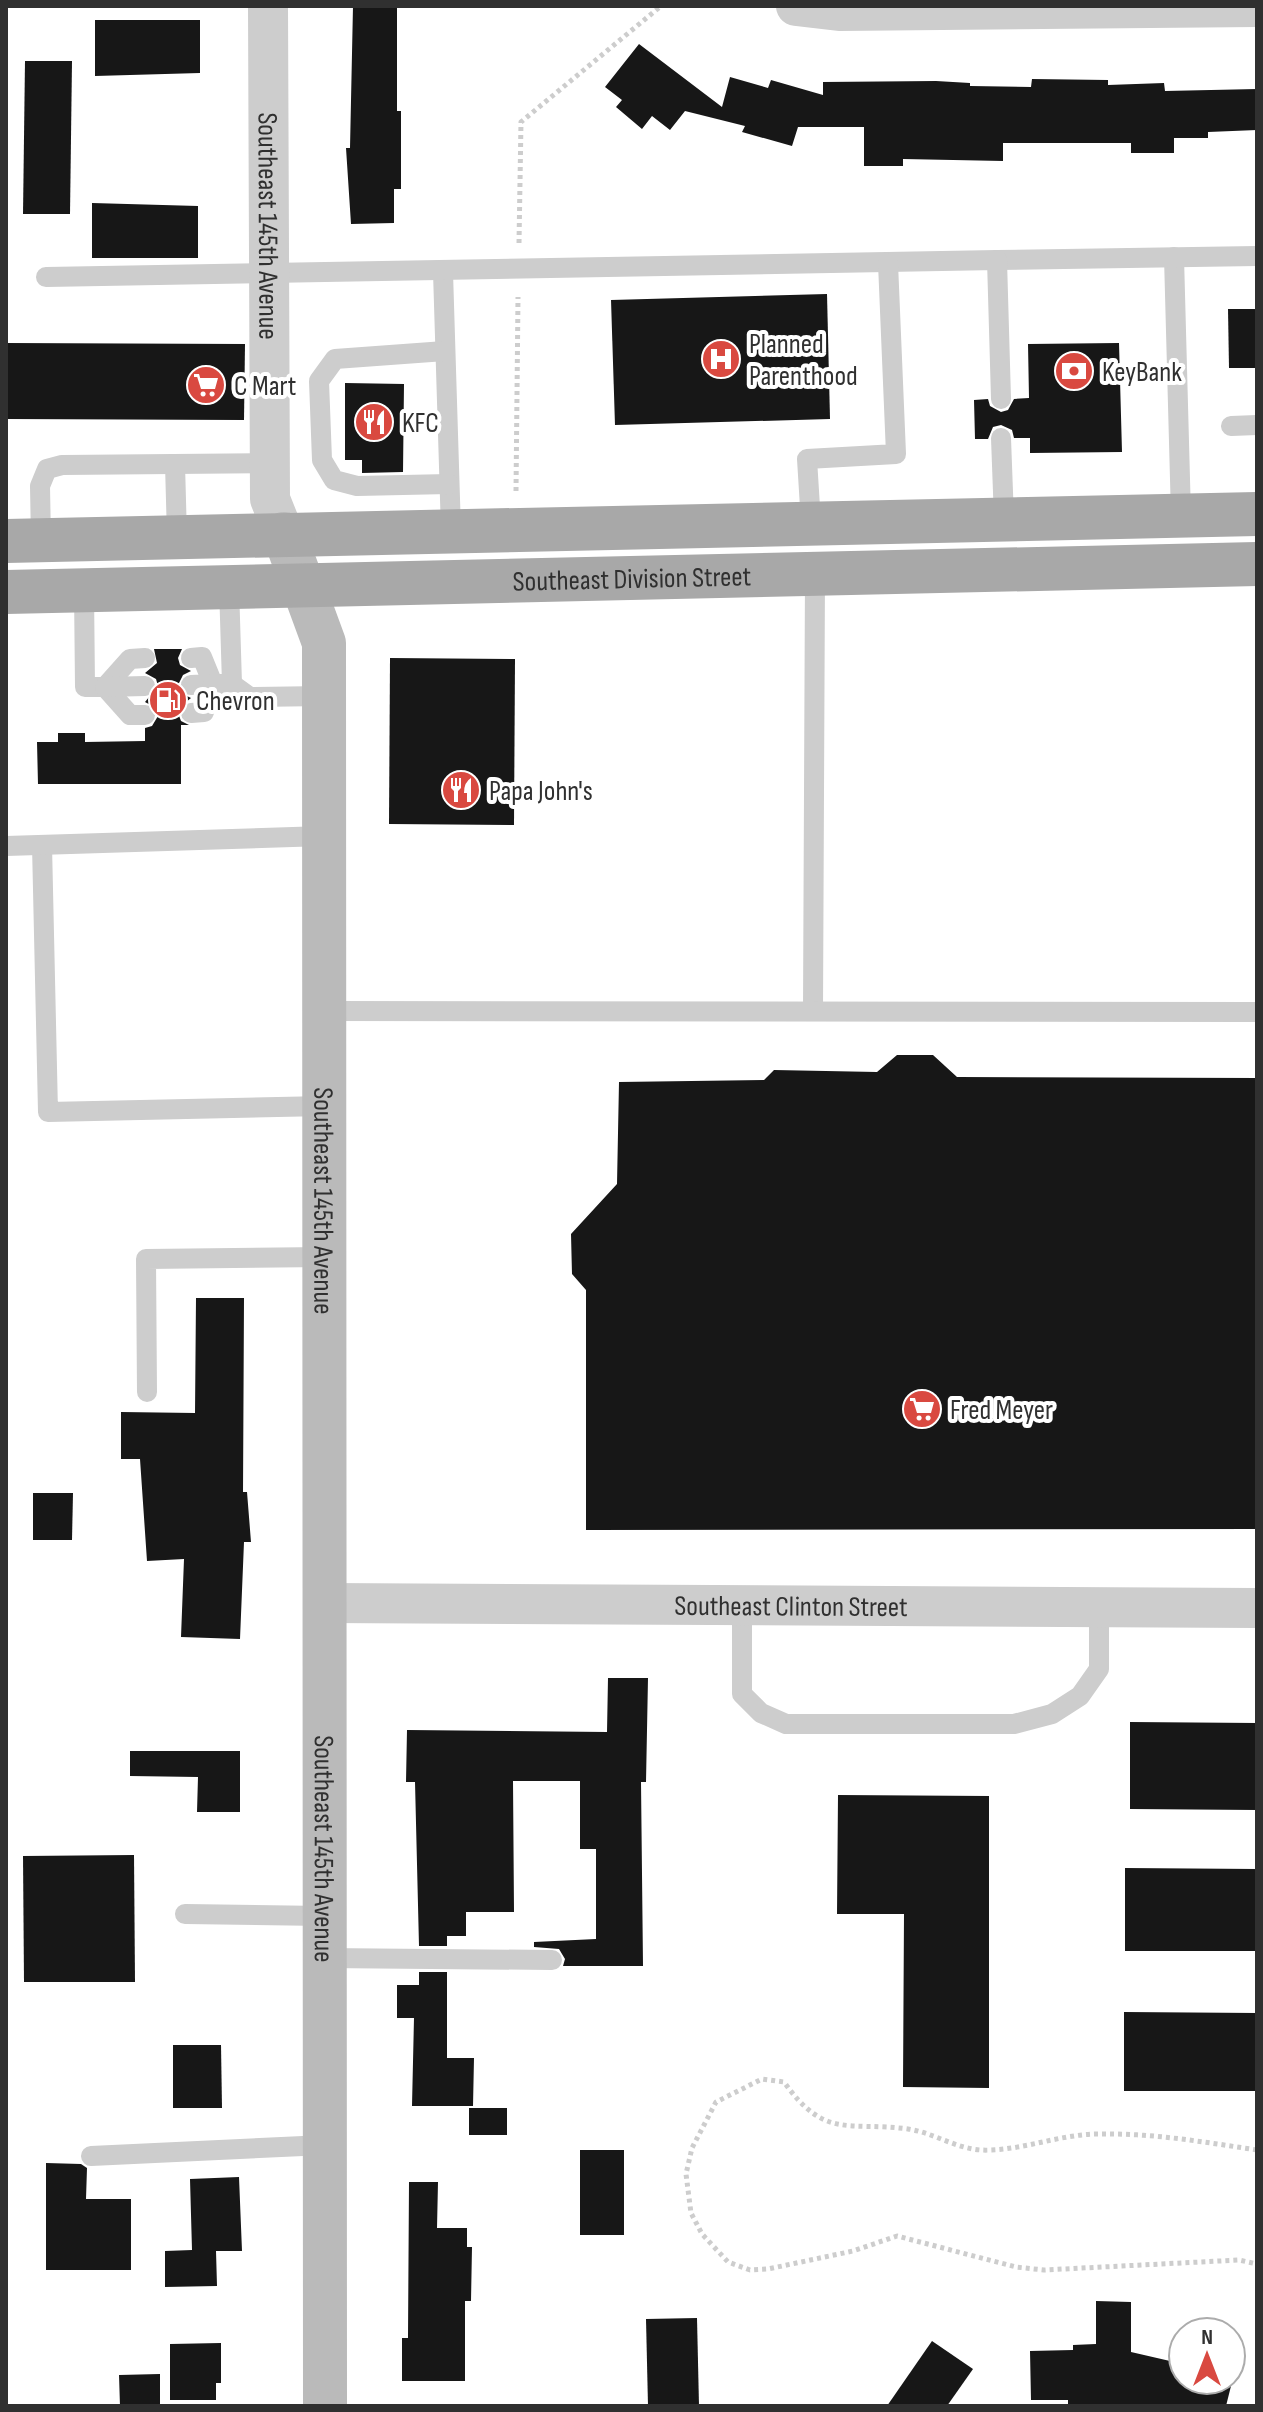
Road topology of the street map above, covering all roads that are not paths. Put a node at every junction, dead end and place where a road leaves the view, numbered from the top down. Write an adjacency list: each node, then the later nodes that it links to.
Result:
1 (268, 6): 10 (street, Southeast 145th Avenue)
2 (796, 6): 3 (street)
3 (1142, 6): 4 (street)
4 (1257, 7)
5 (1257, 256): 6 (lane)
6 (1174, 257): 7 (lane); 21 (lane)
7 (997, 260): 8 (lane); 13 (lane)
8 (888, 263): 9 (lane); 23 (lane)
9 (443, 272): 10 (lane); 12 (lane)
10 (268, 276): 11 (lane); 17 (street, Southeast 145th Avenue)
11 (46, 277)
12 (445, 351): 19 (lane); 19 (lane)
13 (1001, 399)
14 (1257, 425): 15 (lane)
15 (1231, 426)
16 (1001, 438): 22 (lane)
17 (270, 463): 18 (lane); 25 (street, Southeast 145th Avenue)
18 (175, 464): 26 (lane); 27 (lane)
19 (449, 484): 24 (lane)
20 (1257, 514): 21 (main road, Southeast Division Street)
21 (1181, 516): 22 (main road, Southeast Division Street)
22 (1004, 519): 23 (main road, Southeast Division Street)
23 (811, 523): 24 (main road, Southeast Division Street)
24 (451, 531): 25 (main road, Southeast Division Street)
25 (284, 534): 26 (main road, Southeast Division Street); 30 (street, Southeast 145th Avenue)
26 (177, 537): 27 (main road, Southeast Division Street)
27 (23, 541)
28 (1257, 564): 29 (main road, Southeast Division Street)
29 (815, 574): 30 (main road, Southeast Division Street); 46 (lane)
30 (304, 584): 31 (main road, Southeast Division Street); 40 (street, Southeast 145th Avenue)
31 (229, 586): 32 (main road, Southeast Division Street); 36 (lane)
32 (84, 590): 33 (main road, Southeast Division Street); 39 (lane)
33 (6, 592)
34 (145, 658): 39 (lane)
35 (191, 658): 36 (lane)
36 (223, 684): 37 (lane); 40 (lane); 41 (lane)
37 (191, 685)
38 (145, 686): 39 (lane)
39 (105, 687): 42 (lane)
40 (324, 696): 43 (street, Southeast 145th Avenue)
41 (191, 713)
42 (145, 715)
43 (324, 836): 44 (lane); 47 (street, Southeast 145th Avenue)
44 (42, 845): 45 (lane); 49 (lane)
45 (6, 846)
46 (813, 1010): 47 (lane); 48 (lane)
47 (325, 1011): 49 (street, Southeast 145th Avenue)
48 (1257, 1012)
49 (325, 1106): 50 (street, Southeast 145th Avenue)
50 (325, 1257): 51 (lane); 52 (street, Southeast 145th Avenue)
51 (147, 1392)
52 (325, 1603): 53 (street, Southeast Clinton Street); 57 (street, Southeast 145th Avenue)
53 (742, 1603): 54 (street, Southeast Clinton Street); 54 (lane)
54 (1099, 1607): 55 (street, Southeast Clinton Street)
55 (1257, 1608)
56 (185, 1914): 57 (lane)
57 (324, 1937): 58 (lane); 59 (street, Southeast 145th Avenue)
58 (552, 1960)
59 (325, 2145): 60 (lane); 61 (street, Southeast 145th Avenue)
60 (91, 2156)
61 (325, 2406)

